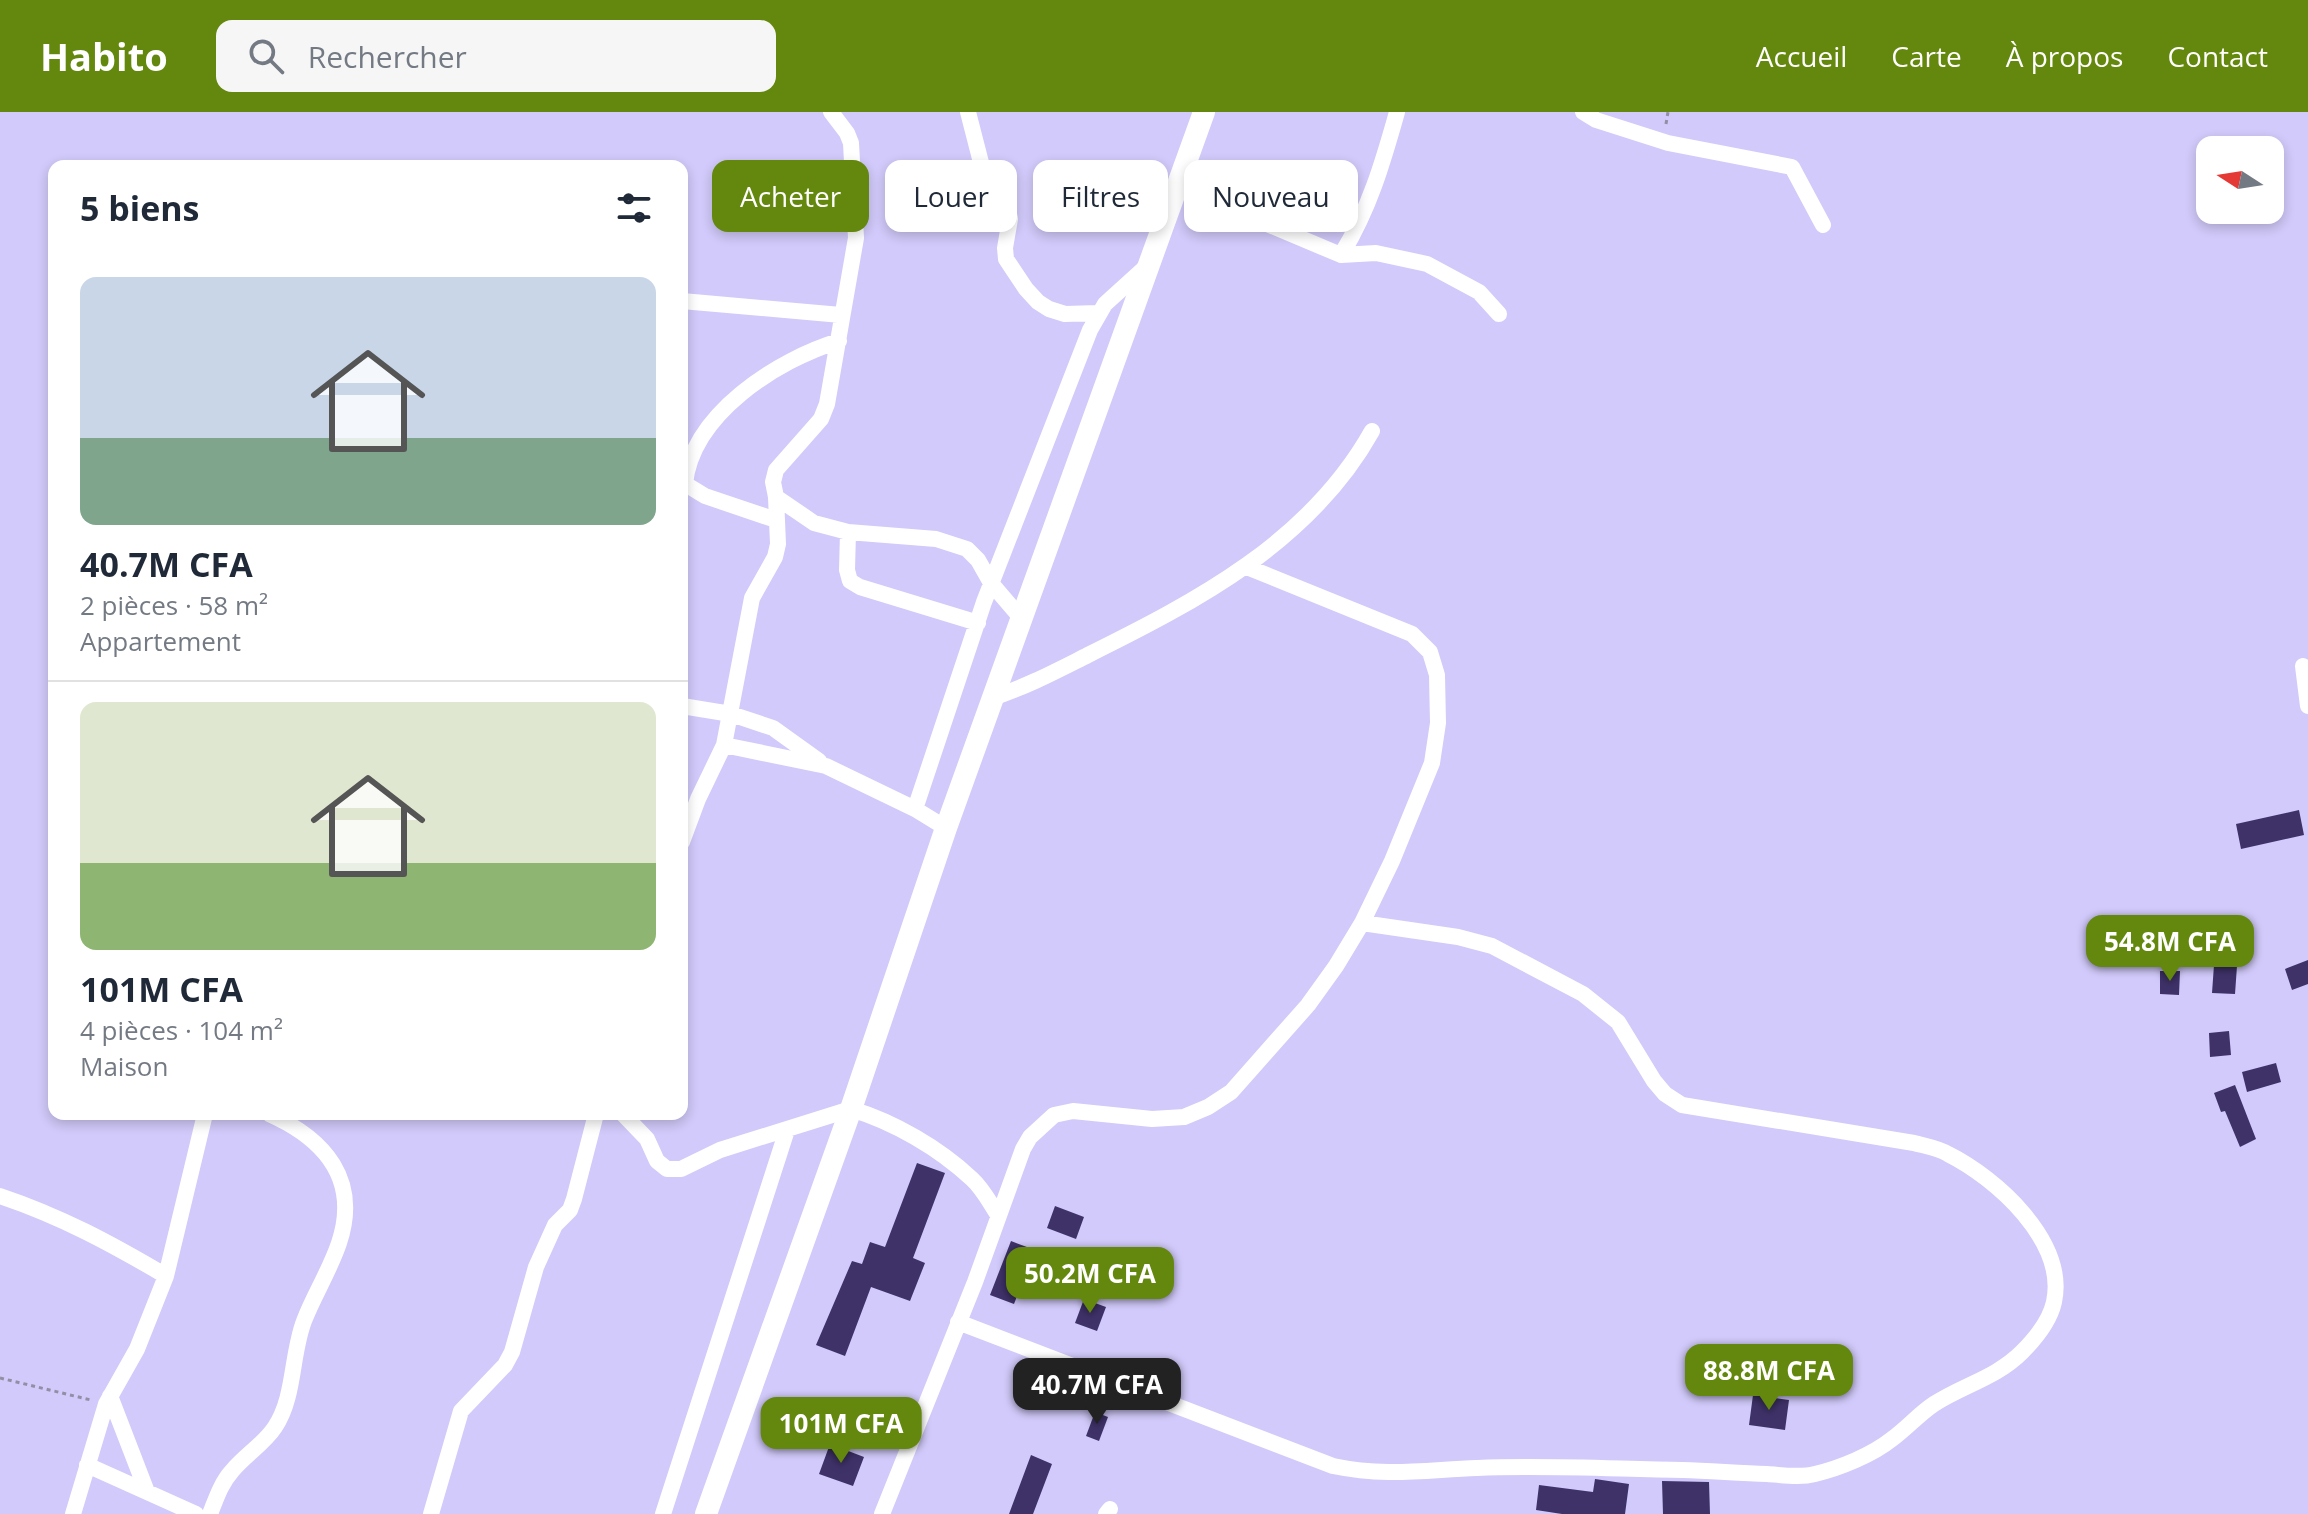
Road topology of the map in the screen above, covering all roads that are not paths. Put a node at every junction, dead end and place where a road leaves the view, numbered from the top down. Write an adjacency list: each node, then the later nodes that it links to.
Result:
1 (831, 112): 13 (street)
2 (968, 112): 11 (street)
3 (1204, 112): 6 (street)
4 (1397, 112): 8 (street)
5 (1583, 112): 7 (street)
6 (1177, 186): 8 (street); 9 (street)
7 (1823, 225)
8 (1341, 255): 12 (street)
9 (1151, 262): 11 (street); 23 (street)
10 (688, 302): 13 (street)
11 (1098, 313): 22 (street)
12 (1499, 314)
13 (841, 315): 14 (street)
14 (839, 341): 16 (street); 18 (street)
15 (1372, 431): 21 (street)
16 (688, 466)
17 (688, 485): 19 (street)
18 (776, 497): 19 (street); 20 (street)
19 (776, 520): 29 (street)
20 (848, 532): 22 (street); 24 (street)
21 (1247, 567): 26 (street); 35 (street)
22 (991, 583): 23 (street); 24 (street)
23 (1021, 618): 26 (street)
24 (978, 623): 32 (street)
25 (2303, 666): 27 (street)
26 (992, 698): 34 (street)
27 (2308, 706)
28 (688, 707): 29 (street)
29 (731, 714): 30 (street); 31 (street)
30 (724, 745): 31 (street); 33 (street)
31 (826, 766): 32 (street)
32 (915, 809): 34 (street)
33 (688, 826)
34 (946, 828): 36 (street)
35 (1362, 923): 43 (street); 45 (street)
36 (851, 1109): 41 (street); 43 (street); 54 (street)
37 (204, 1120): 44 (street)
38 (279, 1120): 51 (street)
39 (594, 1120): 52 (street)
40 (629, 1120): 41 (street)
41 (787, 1130): 53 (street)
42 (0, 1196): 44 (street)
43 (998, 1215): 45 (street)
44 (166, 1276): 46 (street)
45 (958, 1322): 55 (street)
46 (108, 1400): 47 (street); 48 (street)
47 (87, 1465): 48 (street); 49 (street)
48 (147, 1492): 50 (street)
49 (73, 1514)
50 (196, 1514)
51 (210, 1514)
52 (431, 1514)
53 (663, 1514)
54 (706, 1514)
55 (882, 1514)

